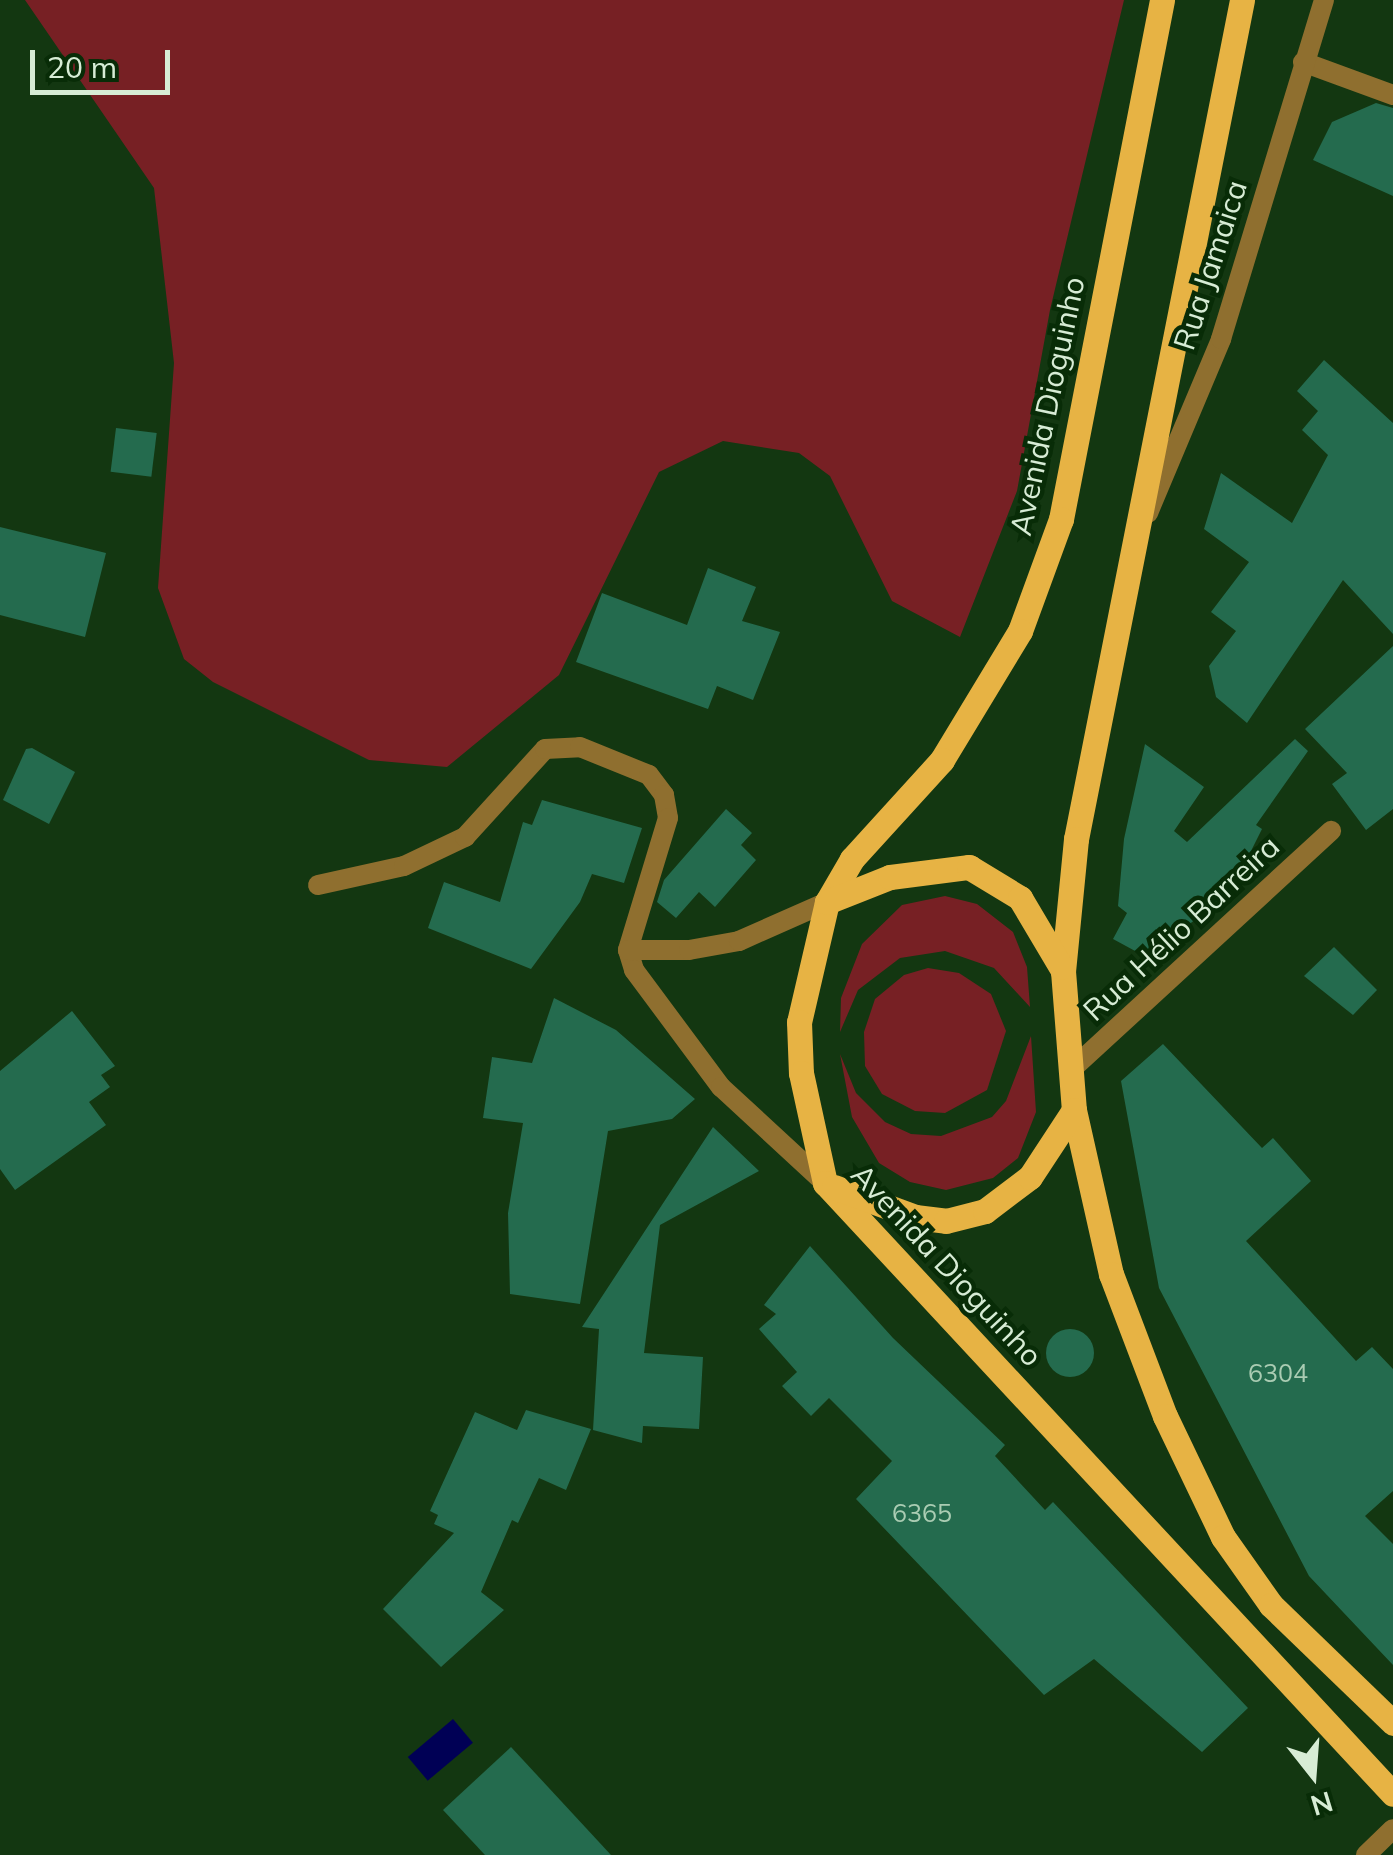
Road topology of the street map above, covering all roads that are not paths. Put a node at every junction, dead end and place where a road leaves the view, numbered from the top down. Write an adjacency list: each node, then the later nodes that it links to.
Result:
1 (1162, 0): 9 (main road, Avenida Dioguinho)
2 (1242, 0): 6 (main road)
3 (1324, 0): 4 (street, Rua Jamaica)
4 (1303, 62): 5 (street); 6 (street, Rua Jamaica)
5 (1393, 95)
6 (1137, 541): 11 (main road)
7 (1332, 831): 12 (street, Rua Hélio Barreira)
8 (318, 885): 10 (street)
9 (827, 902): 10 (street); 11 (main road); 14 (main road, Avenida Dioguinho)
10 (628, 950): 14 (street)
11 (1064, 971): 12 (main road)
12 (1072, 1070): 13 (main road)
13 (1074, 1110): 14 (main road); 15 (main road)
14 (825, 1183): 16 (main road, Avenida Dioguinho)
15 (1393, 1724)
16 (1393, 1794)
17 (1393, 1830): 18 (street)
18 (1366, 1855)

